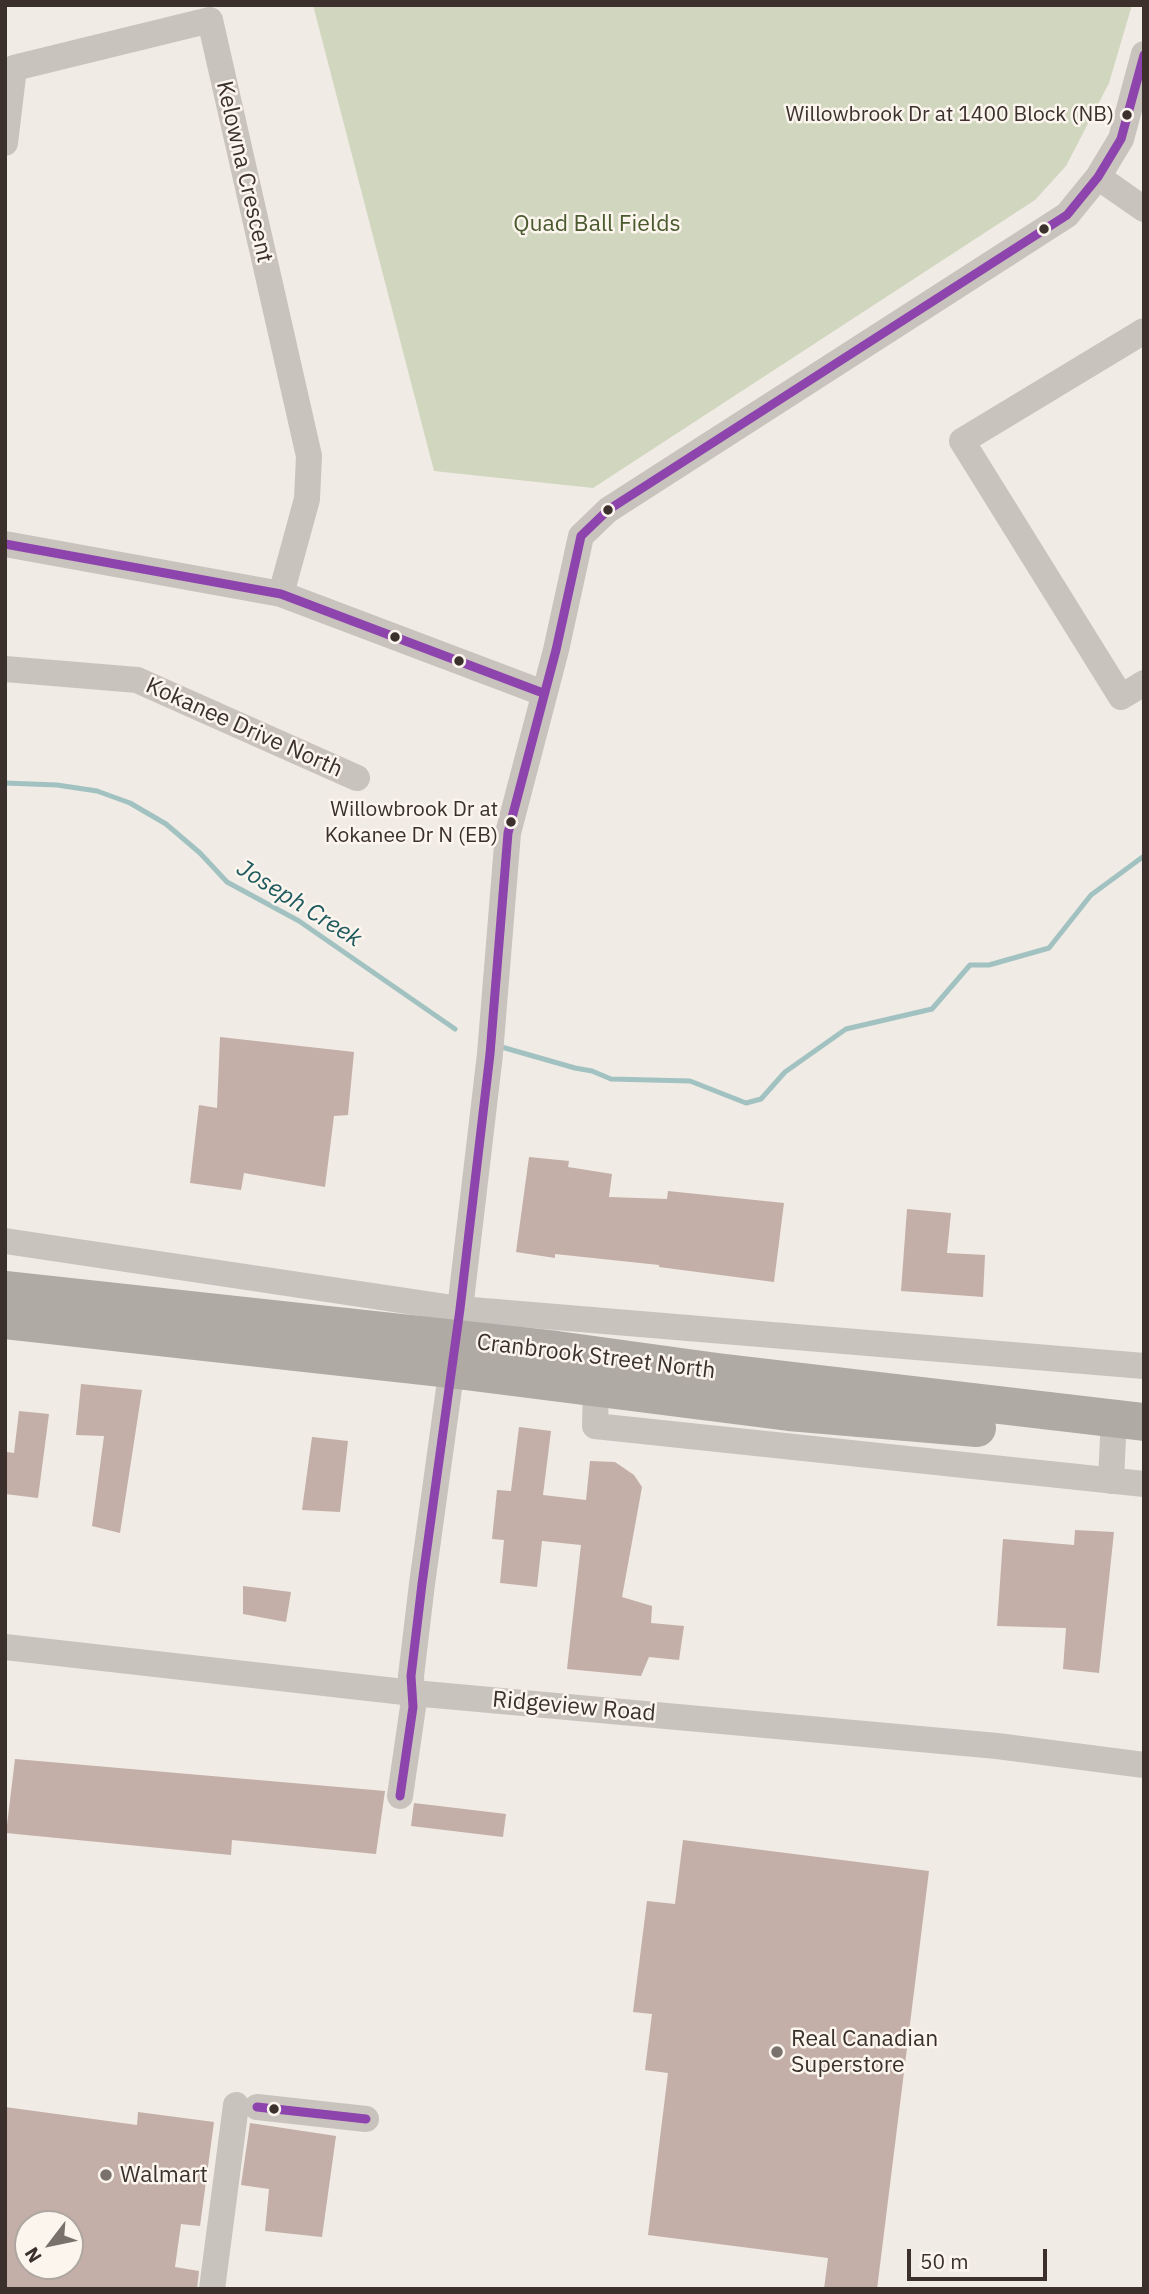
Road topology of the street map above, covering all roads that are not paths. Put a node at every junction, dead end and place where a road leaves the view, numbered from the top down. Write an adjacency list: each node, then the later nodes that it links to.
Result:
1 (1144, 54): 3 (street)
2 (5, 143): 7 (street, Kelowna Crescent)
3 (1098, 177): 4 (street); 10 (street)
4 (1144, 209)
5 (1144, 331): 9 (street)
6 (5, 544): 7 (street)
7 (281, 594): 10 (street)
8 (5, 669): 11 (street, Kokanee Drive North)
9 (1144, 683)
10 (543, 693): 15 (street)
11 (357, 778)
12 (5, 1241): 15 (street)
13 (5, 1290): 15 (highway, Cranbrook Street North)
14 (5, 1320): 15 (highway, Cranbrook Street North)
15 (456, 1339): 16 (street); 17 (highway, Cranbrook Street North); 18 (highway, Cranbrook Street North); 22 (street)
16 (1144, 1366)
17 (1134, 1433): 18 (highway, Cranbrook Street North); 19 (street)
18 (926, 1442): 19 (street)
19 (1111, 1480): 20 (street)
20 (1144, 1485)
21 (5, 1647): 22 (street, Ridgeview Road)
22 (413, 1693): 23 (street, Ridgeview Road); 24 (street)
23 (1144, 1765)
24 (400, 1796)
25 (366, 2119): 26 (street)
26 (212, 2289)

